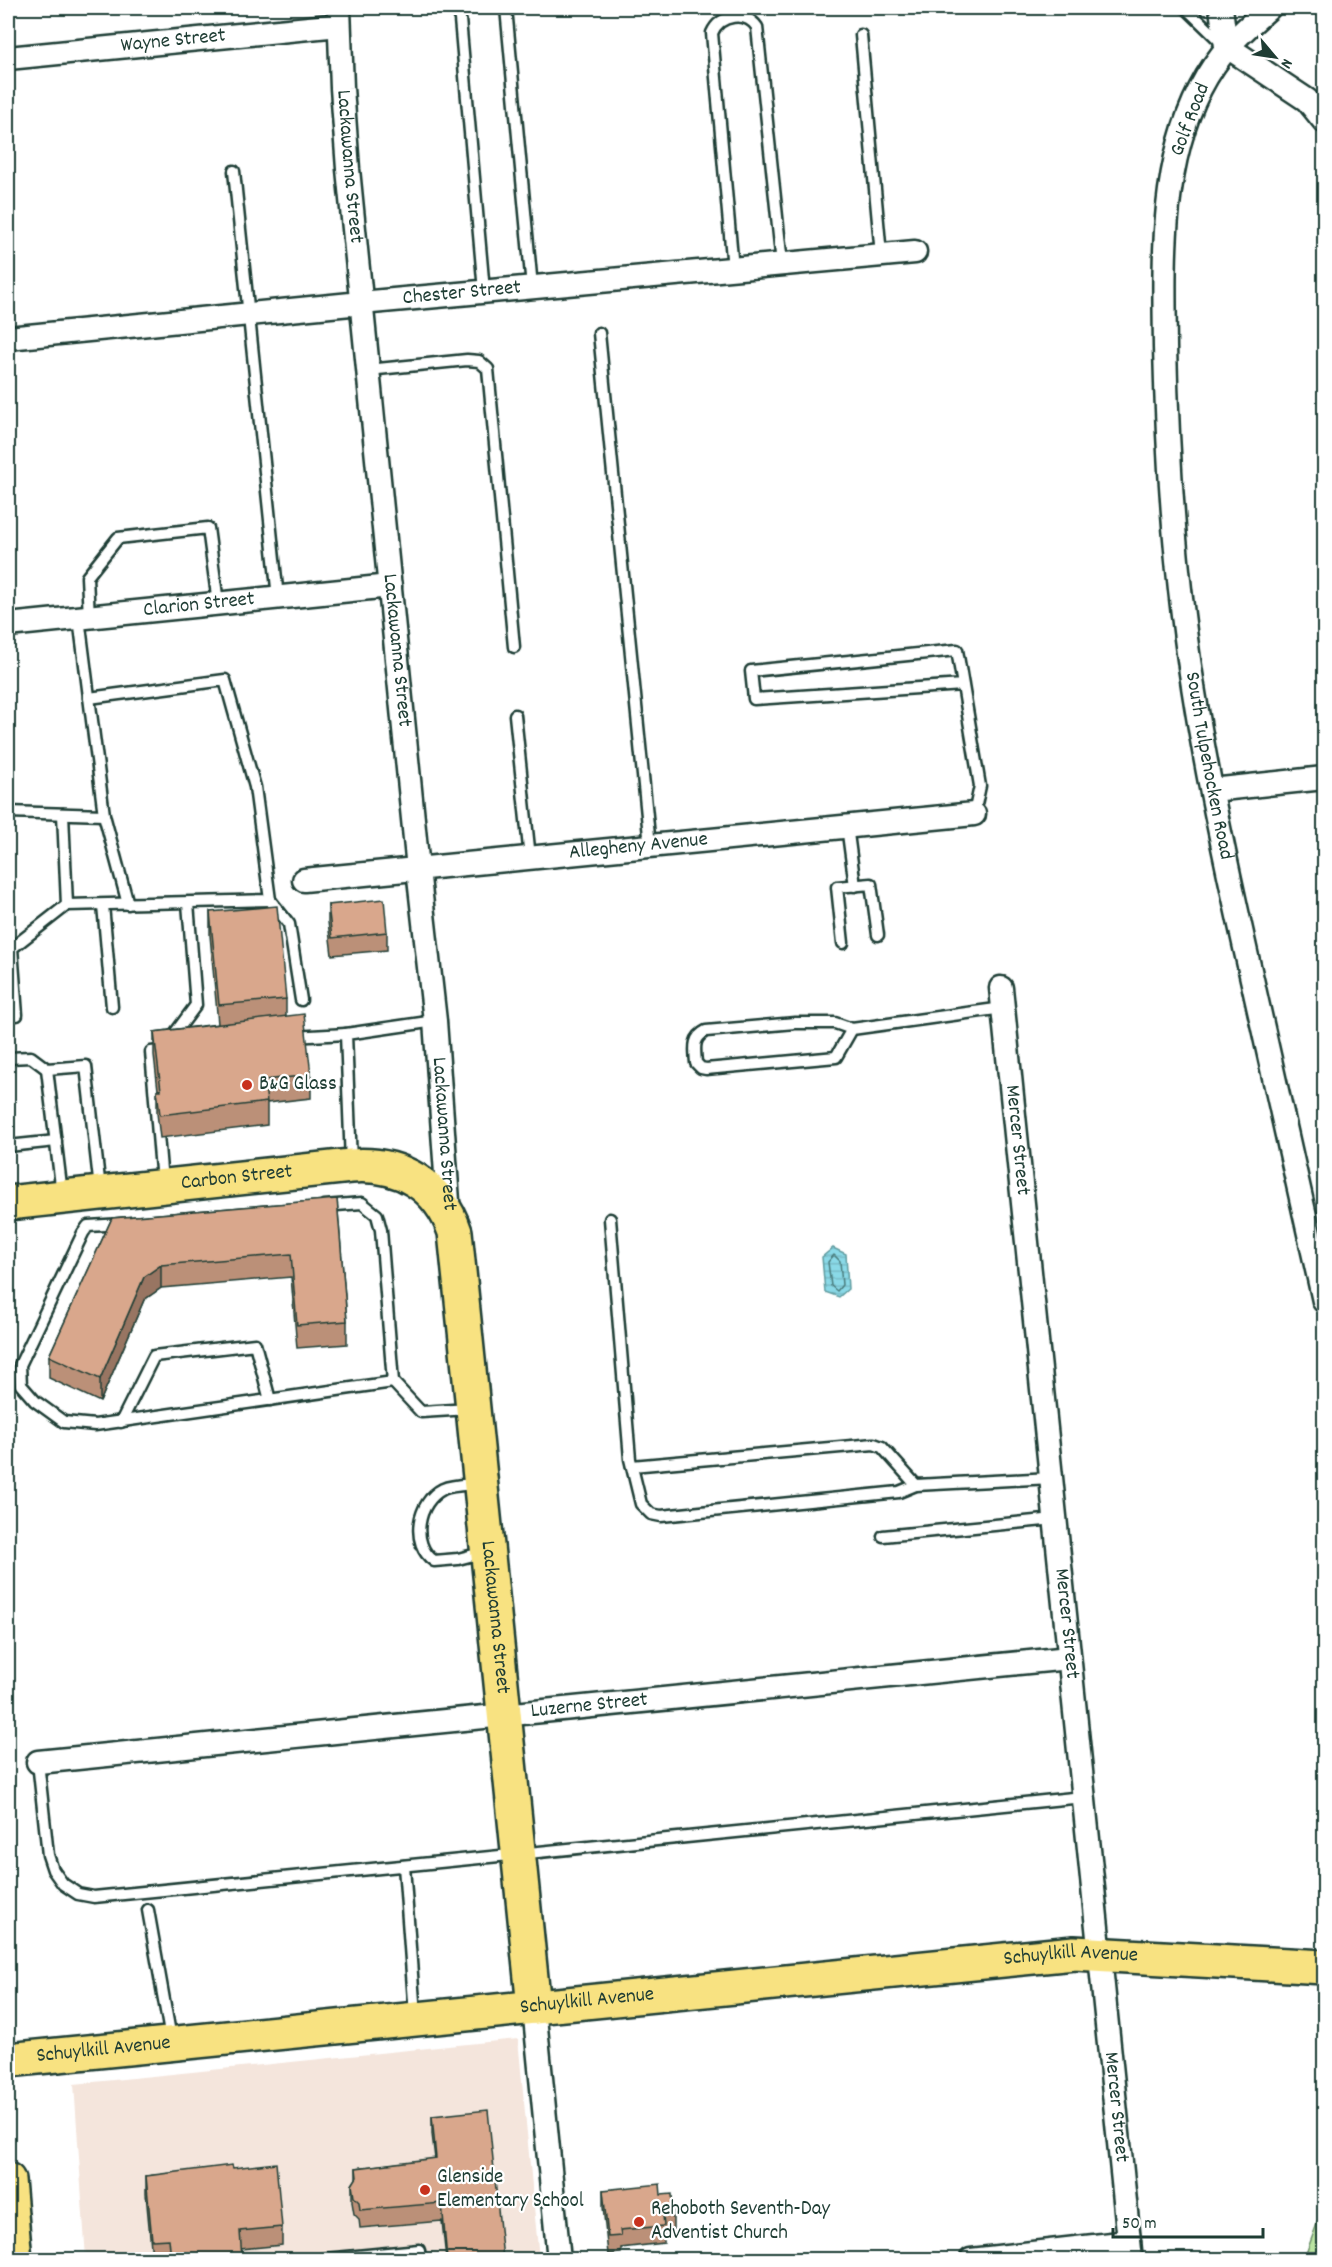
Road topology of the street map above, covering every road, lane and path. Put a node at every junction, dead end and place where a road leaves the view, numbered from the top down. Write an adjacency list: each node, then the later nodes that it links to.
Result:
1 (459, 8): 18 (lane)
2 (506, 8): 17 (lane)
3 (1186, 8): 8 (lane)
4 (1221, 8): 8 (street)
5 (1269, 8): 8 (street, Golf Road)
6 (339, 16): 9 (street, Wayne Street); 19 (street, Lackawanna Street)
7 (861, 35): 14 (lane)
8 (1226, 46): 10 (street); 12 (street, Golf Road)
9 (8, 58)
10 (1324, 121)
11 (234, 171): 20 (lane)
12 (1167, 220): 34 (street, South Tulpehocken Road)
13 (915, 252): 14 (street, Chester Street)
14 (881, 255): 15 (street, Chester Street)
15 (782, 264): 16 (street, Chester Street); 16 (lane)
16 (733, 269): 17 (street, Chester Street)
17 (532, 287): 18 (street, Chester Street)
18 (484, 291): 19 (street, Chester Street)
19 (361, 303): 20 (street, Chester Street); 23 (street, Lackawanna Street)
20 (249, 314): 22 (street, Chester Street); 25 (lane)
21 (598, 333): 40 (lane)
22 (8, 338)
23 (368, 370): 24 (street, Lackawanna Street); 29 (lane)
24 (390, 586): 25 (street, Clarion Street); 42 (street, Lackawanna Street)
25 (278, 598): 26 (street, Clarion Street)
26 (219, 603): 27 (street, Clarion Street); 27 (lane)
27 (84, 617): 28 (street, Clarion Street); 31 (lane)
28 (8, 625)
29 (514, 647)
30 (963, 685): 30 (lane); 37 (lane)
31 (89, 698): 38 (lane); 45 (lane)
32 (515, 715): 41 (lane)
33 (1324, 778): 34 (street)
34 (1212, 790): 75 (street, South Tulpehocken Road)
35 (8, 812): 36 (lane)
36 (63, 813): 38 (lane); 49 (lane)
37 (974, 814): 39 (street, Allegheny Avenue)
38 (104, 815): 48 (lane)
39 (847, 826): 40 (street, Allegheny Avenue); 44 (lane)
40 (650, 846): 41 (street, Allegheny Avenue)
41 (530, 858): 42 (street, Allegheny Avenue)
42 (418, 869): 43 (street, Allegheny Avenue); 56 (street, Lackawanna Street)
43 (304, 880)
44 (855, 886): 50 (lane); 51 (lane)
45 (270, 900): 46 (lane); 53 (lane)
46 (188, 903): 48 (lane); 61 (lane)
47 (104, 904): 48 (lane); 49 (lane); 54 (lane)
48 (128, 904)
49 (67, 906): 55 (lane)
50 (878, 935)
51 (843, 943)
52 (1002, 998): 57 (lane); 81 (street, Mercer Street)
53 (301, 1000)
54 (112, 1007)
55 (17, 1015)
56 (435, 1021): 58 (lane); 72 (street, Lackawanna Street)
57 (852, 1029): 57 (lane)
58 (346, 1034): 59 (lane); 66 (lane)
59 (278, 1038)
60 (174, 1050): 61 (lane)
61 (157, 1052): 67 (lane)
62 (8, 1058): 63 (lane)
63 (47, 1069): 64 (lane); 68 (lane)
64 (56, 1141): 65 (lane); 69 (lane)
65 (8, 1146)
66 (351, 1166): 67 (main road, Carbon Street); 72 (main road, Carbon Street)
67 (163, 1186): 68 (main road, Carbon Street)
68 (100, 1192): 69 (main road, Carbon Street)
69 (62, 1196): 70 (main road, Carbon Street)
70 (8, 1203)
71 (315, 1207): 76 (lane)
72 (449, 1215): 78 (main road, Lackawanna Street)
73 (610, 1219): 80 (lane)
74 (136, 1222): 79 (lane)
75 (1324, 1302)
76 (393, 1382): 77 (lane); 78 (lane)
77 (270, 1400): 79 (lane); 79 (lane)
78 (472, 1409): 82 (main road, Lackawanna Street)
79 (121, 1422)
80 (632, 1466): 83 (lane); 83 (lane)
81 (1051, 1478): 83 (lane); 84 (street, Mercer Street)
82 (480, 1484): 86 (main road, Lackawanna Street); 86 (lane)
83 (916, 1485)
84 (1055, 1519): 85 (lane); 87 (street, Mercer Street)
85 (883, 1536)
86 (487, 1551): 88 (main road, Lackawanna Street)
87 (1069, 1658): 88 (street, Luzerne Street); 90 (street, Mercer Street)
88 (503, 1715): 89 (street, Luzerne Street); 91 (main road, Lackawanna Street)
89 (38, 1762): 92 (lane)
90 (1083, 1797): 91 (lane); 94 (street, Mercer Street)
91 (517, 1854): 92 (lane); 96 (main road, Lackawanna Street)
92 (404, 1866): 97 (lane)
93 (148, 1910): 98 (lane)
94 (1099, 1954): 95 (main road, Schuylkill Avenue); 96 (main road, Schuylkill Avenue); 101 (street, Mercer Street)
95 (1324, 1967)
96 (534, 2007): 97 (main road, Schuylkill Avenue); 105 (street, Lackawanna Street)
97 (416, 2019): 98 (main road, Schuylkill Avenue)
98 (171, 2043): 99 (main road, Schuylkill Avenue)
99 (14, 2059)
100 (8, 2180): 102 (main road)
101 (1130, 2251): 106 (street)
102 (15, 2259)
103 (315, 2259): 104 (lane)
104 (420, 2259)
105 (559, 2259)
106 (971, 2259)

